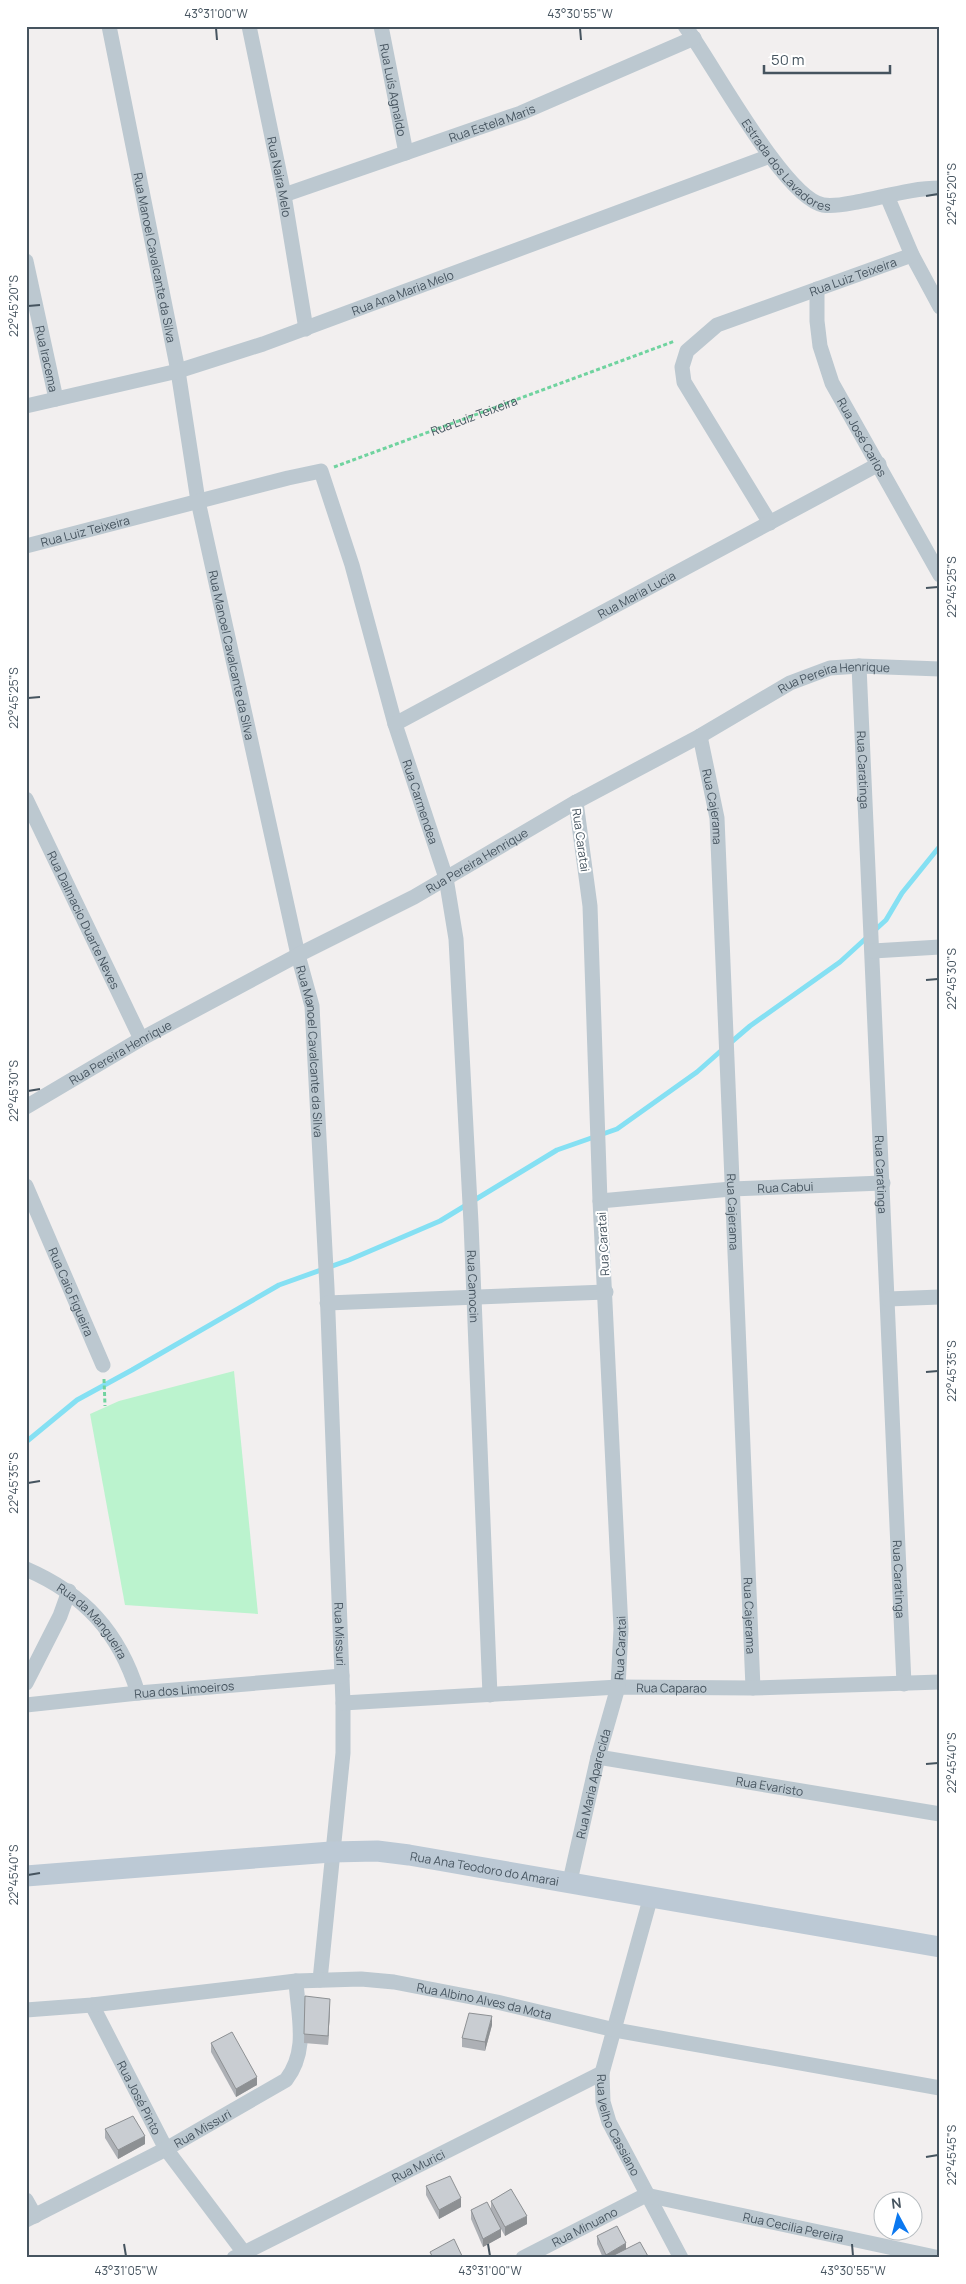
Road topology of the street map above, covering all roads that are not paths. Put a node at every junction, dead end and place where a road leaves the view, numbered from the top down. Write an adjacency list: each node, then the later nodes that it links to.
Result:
1 (109, 26): 15 (street, Rua Manoel Cavalcante da Silva)
2 (249, 26): 8 (street, Rua Naira Melo)
3 (382, 26): 5 (street, Rua Luís Agnaldo)
4 (690, 32): 5 (street, Rua Estela Maris); 6 (street, Estrada dos Lavadores)
5 (406, 153): 8 (street, Rua Estela Maris)
6 (770, 156): 9 (street, Estrada dos Lavadores); 14 (street, Rua Ana Maria Melo)
7 (940, 188): 9 (street, Estrada dos Lavadores)
8 (284, 195): 14 (street, Rua Naira Melo)
9 (887, 196): 10 (street)
10 (912, 256): 12 (street, Rua Luiz Teixeira); 13 (street)
11 (26, 261): 16 (street, Rua Iracema)
12 (817, 289): 18 (street, Rua José Carlos); 21 (street, Rua Luiz Teixeira)
13 (940, 307)
14 (306, 329): 15 (street, Rua Ana Maria Melo)
15 (178, 371): 16 (street, Rua Ana Maria Melo); 20 (street, Rua Manoel Cavalcante da Silva)
16 (56, 399): 17 (street, Rua Ana Maria Melo)
17 (26, 406)
18 (879, 464): 21 (street, Rua Maria Lucia); 23 (street, Rua José Carlos)
19 (321, 471): 20 (street, Rua Luiz Teixeira); 26 (street, Rua Carmendea)
20 (198, 501): 22 (street, Rua Luiz Teixeira); 33 (street, Rua Manoel Cavalcante da Silva)
21 (770, 523): 26 (street, Rua Maria Lucia)
22 (26, 546)
23 (940, 574)
24 (859, 666): 25 (street, Rua Pereira Henrique); 27 (street, Rua Pereira Henrique); 32 (street, Rua Caratinga)
25 (940, 669)
26 (395, 724): 30 (street, Rua Carmendea)
27 (700, 736): 29 (street, Rua Pereira Henrique); 38 (street, Rua Cajerama)
28 (26, 799): 34 (street, Rua Dalmacio Duarte Neves)
29 (576, 802): 30 (street, Rua Pereira Henrique); 39 (street, Rua Caratai)
30 (446, 878): 33 (street, Rua Pereira Henrique); 43 (street, Rua Camocin)
31 (940, 947): 32 (street)
32 (872, 949): 36 (street, Rua Caratinga)
33 (298, 955): 34 (street, Rua Pereira Henrique); 40 (street, Rua Manoel Cavalcante da Silva)
34 (140, 1039): 35 (street, Rua Pereira Henrique)
35 (26, 1107)
36 (883, 1182): 38 (street, Rua Cabui); 44 (street, Rua Caratinga)
37 (26, 1186): 46 (street, Rua Caio Figueira)
38 (731, 1189): 39 (street, Rua Cabui); 54 (street, Rua Cajerama)
39 (600, 1201): 41 (street, Rua Caratai)
40 (327, 1288): 45 (street, Rua Missuri)
41 (606, 1292): 43 (street); 53 (street, Rua Caratai)
42 (940, 1296): 44 (street)
43 (474, 1298): 45 (street); 56 (street, Rua Camocin)
44 (888, 1299): 52 (street, Rua Caratinga)
45 (327, 1303): 49 (street, Rua Missuri)
46 (103, 1366)
47 (26, 1569): 48 (street, Rua da Mangueira)
48 (69, 1591): 51 (street); 55 (street, Rua da Mangueira)
49 (342, 1676): 55 (street, Rua dos Limoeiros); 57 (street, Rua Missuri)
50 (940, 1682): 52 (street, Rua Caparao)
51 (26, 1683)
52 (904, 1684): 54 (street, Rua Caparao)
53 (618, 1687): 54 (street, Rua Caparao); 56 (street, Rua Caparao); 59 (street, Rua Maria Aparecida)
54 (753, 1688)
55 (138, 1693): 58 (street, Rua dos Limoeiros)
56 (490, 1695): 57 (street, Rua Caparao)
57 (343, 1703): 61 (street, Rua Missuri)
58 (26, 1705)
59 (598, 1757): 60 (street, Rua Evaristo); 63 (street, Rua Maria Aparecida)
60 (940, 1814)
61 (332, 1852): 62 (street, Rua Ana Teodoro do Amarai); 63 (street, Rua Ana Teodoro do Amarai); 66 (street, Rua Missuri)
62 (26, 1876)
63 (570, 1881): 64 (street, Rua Ana Teodoro do Amarai)
64 (651, 1896): 65 (street, Rua Ana Teodoro do Amarai); 70 (street, Rua Velho Cassiano)
65 (940, 1947)
66 (320, 1980): 67 (street, Rua Albino Alves da Mota); 70 (street, Rua Albino Alves da Mota)
67 (296, 1981): 68 (street, Rua Albino Alves da Mota); 73 (street, Rua Missuri)
68 (92, 2005): 69 (street, Rua Albino Alves da Mota); 73 (street, Rua José Pinto)
69 (26, 2010)
70 (615, 2030): 71 (street, Rua Velho Cassiano); 72 (street, Rua Albino Alves da Mota)
71 (602, 2073): 74 (street, Rua Velho Cassiano); 77 (street, Rua Murici)
72 (940, 2088)
73 (166, 2149): 76 (street, Rua Missuri); 77 (street, Rua José Pinto)
74 (646, 2196): 78 (street, Rua Minuano); 79 (street, Rua Velho Cassiano); 80 (street, Rua Cecilia Pereira)
75 (26, 2200): 76 (street)
76 (31, 2218)
77 (242, 2256)
78 (523, 2258)
79 (681, 2258)
80 (940, 2258)

